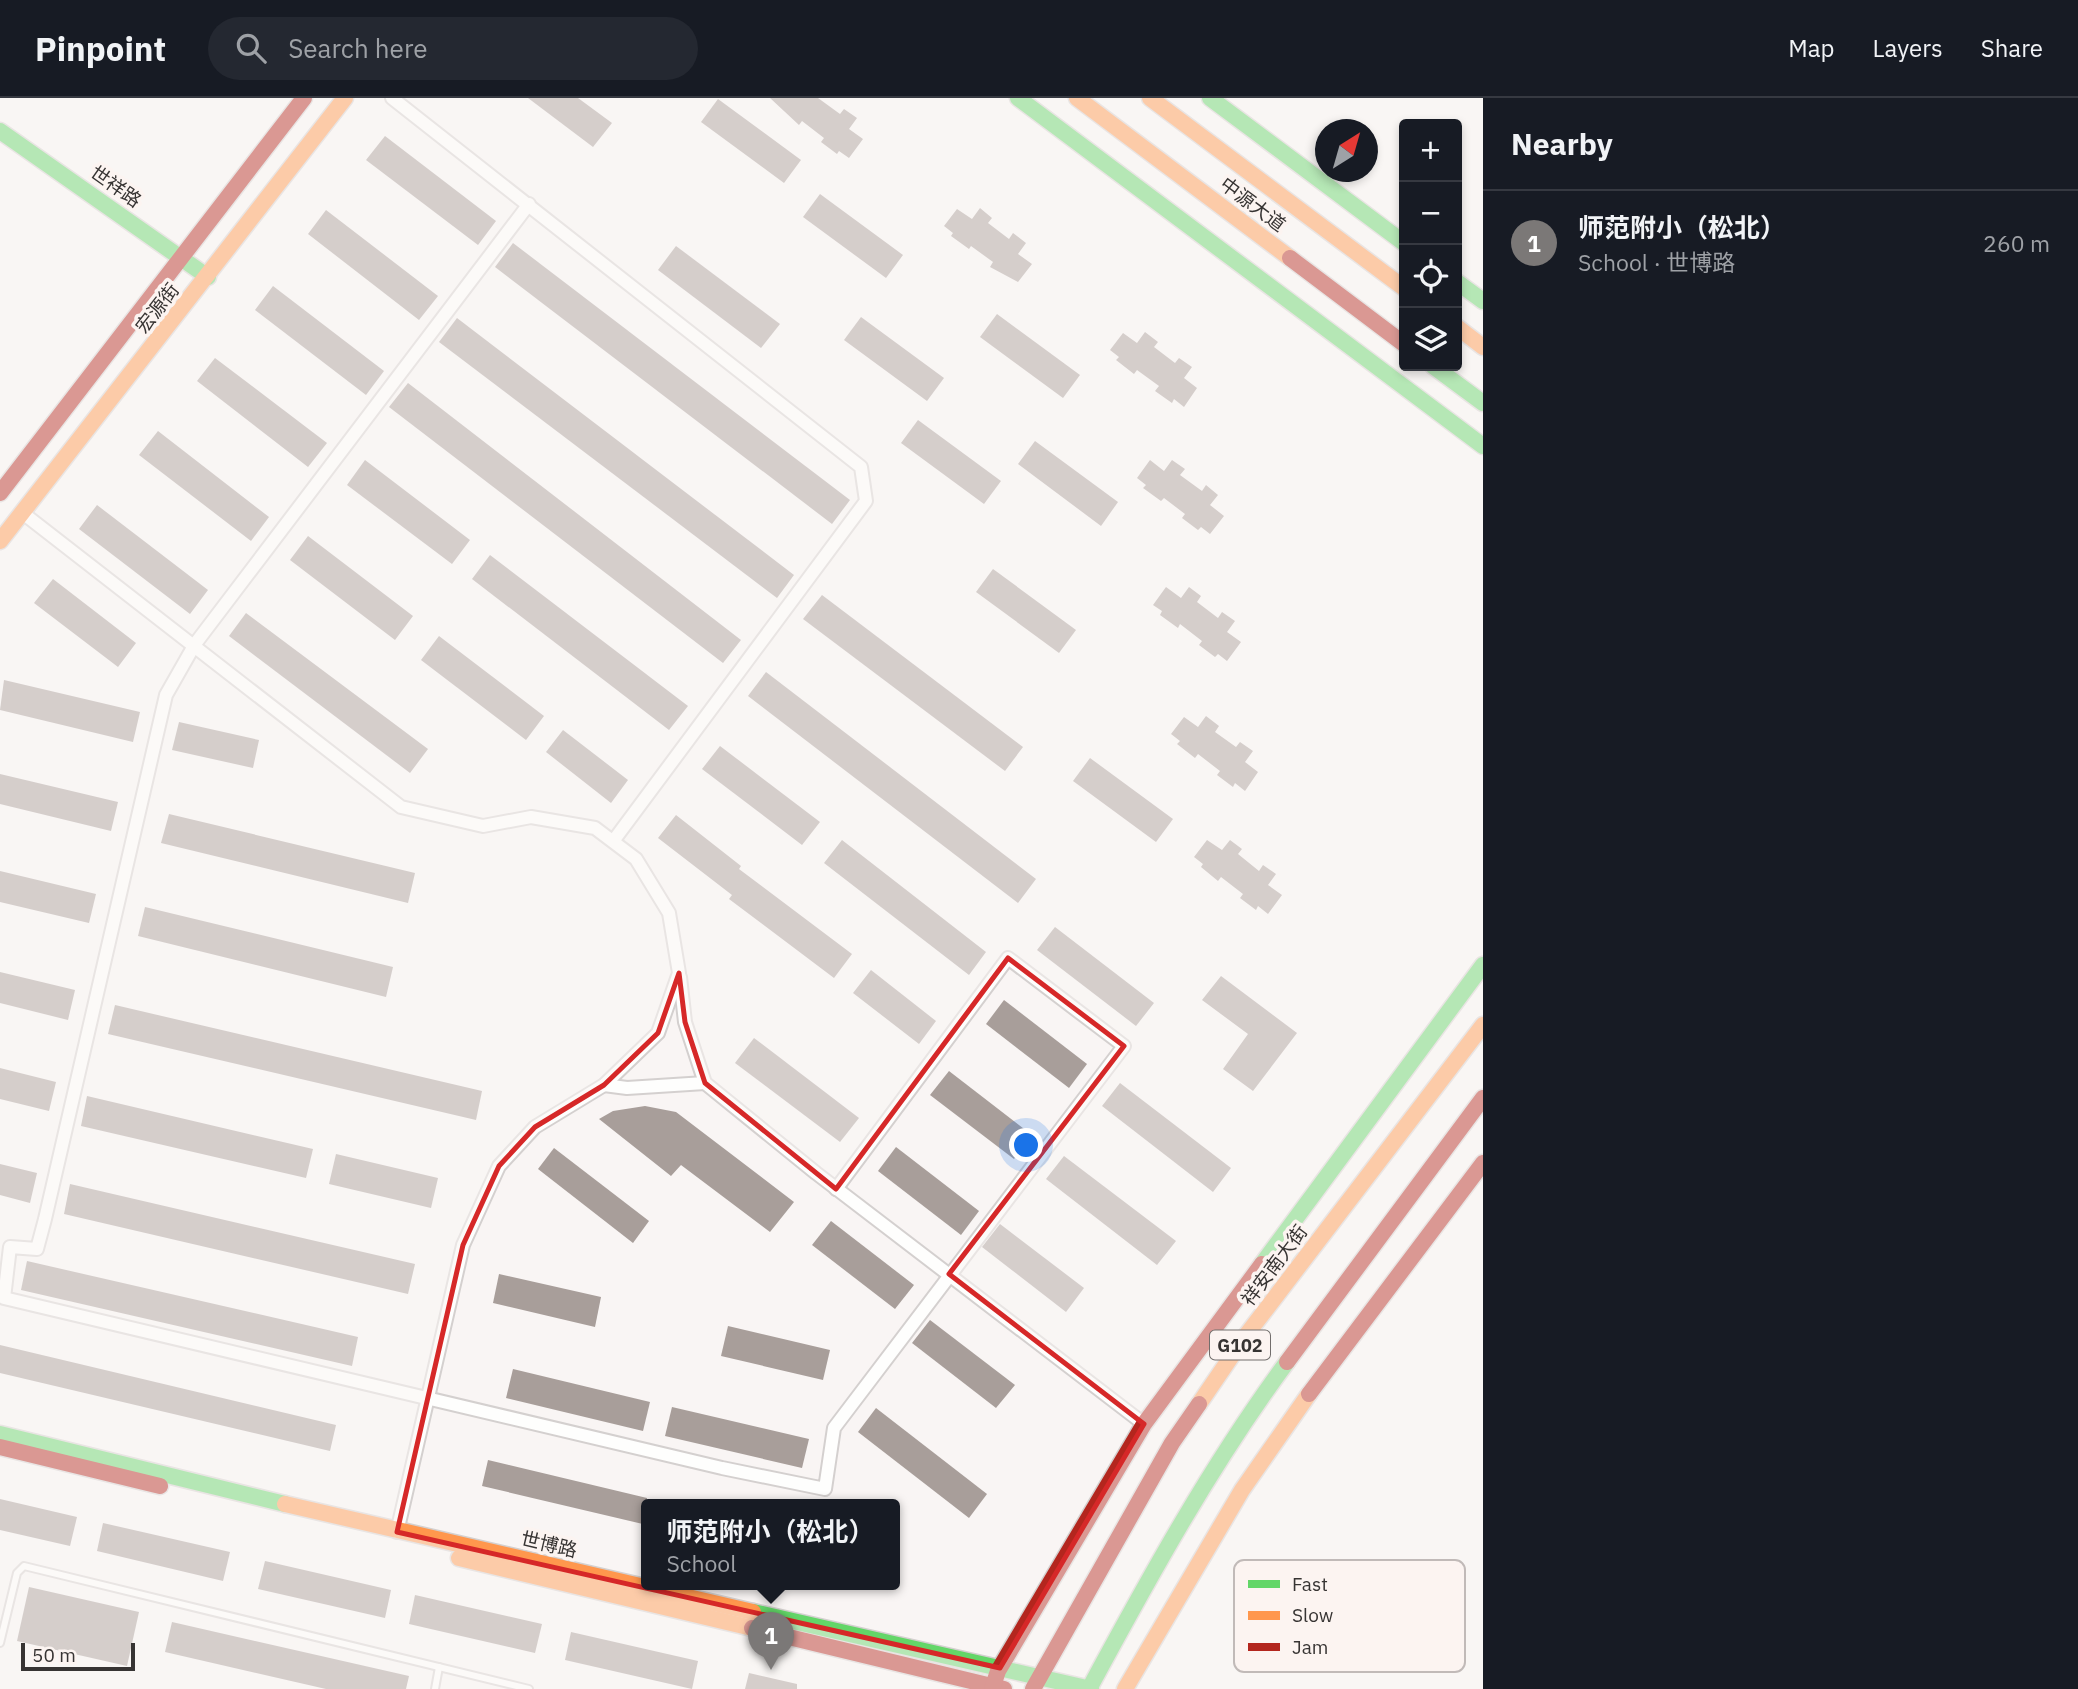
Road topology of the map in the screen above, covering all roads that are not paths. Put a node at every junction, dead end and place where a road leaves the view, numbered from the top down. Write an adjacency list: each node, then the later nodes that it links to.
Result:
1 (304, 98): 11 (main road, 宏源街)
2 (345, 98): 12 (main road, 宏源街)
3 (392, 98): 9 (street)
4 (1018, 98): 21 (main road)
5 (1077, 98): 17 (main road, 中源大道)
6 (1150, 98): 13 (main road, 中源大道)
7 (1210, 98): 10 (main road)
8 (0, 131): 11 (main road, 世祥路)
9 (529, 204): 25 (street); 26 (street)
10 (1399, 239)
11 (182, 257): 12 (main road, 世祥路); 22 (main road, 宏源街)
12 (208, 277): 23 (main road, 宏源街)
13 (1399, 284)
14 (1462, 286): 15 (main road)
15 (1483, 301)
16 (1462, 331): 18 (main road)
17 (1399, 340)
18 (1483, 346)
19 (1440, 371): 20 (main road)
20 (1483, 403)
21 (1483, 446)
22 (0, 493)
23 (24, 514): 24 (main road, 宏源街); 25 (street)
24 (0, 541)
25 (195, 644): 26 (street); 36 (street)
26 (614, 840): 28 (street)
27 (1483, 965): 37 (main road)
28 (680, 973): 30 (street); 31 (street)
29 (1483, 1025): 46 (main road, 祥安南大街 / G102)
30 (705, 1083): 31 (street); 34 (street)
31 (604, 1085): 36 (street)
32 (1483, 1098): 50 (main road, G102)
33 (1483, 1163): 51 (main road)
34 (836, 1189): 35 (street); 35 (street)
35 (949, 1274): 36 (street); 37 (street)
36 (429, 1398): 40 (street)
37 (1144, 1424): 45 (main road)
38 (0, 1434): 40 (main road, 世博路)
39 (0, 1447): 47 (main road, 世博路)
40 (397, 1532): 41 (main road, 世博路)
41 (641, 1587)
42 (654, 1590): 45 (main road, 世博路)
43 (0, 1643): 44 (lane)
44 (439, 1667): 48 (lane); 49 (lane)
45 (1000, 1668): 46 (main road, 世博路); 47 (main road)
46 (1035, 1683): 50 (main road, 世博路)
47 (996, 1688)
48 (435, 1689)
49 (529, 1689)
50 (1090, 1689)
51 (1125, 1689)

